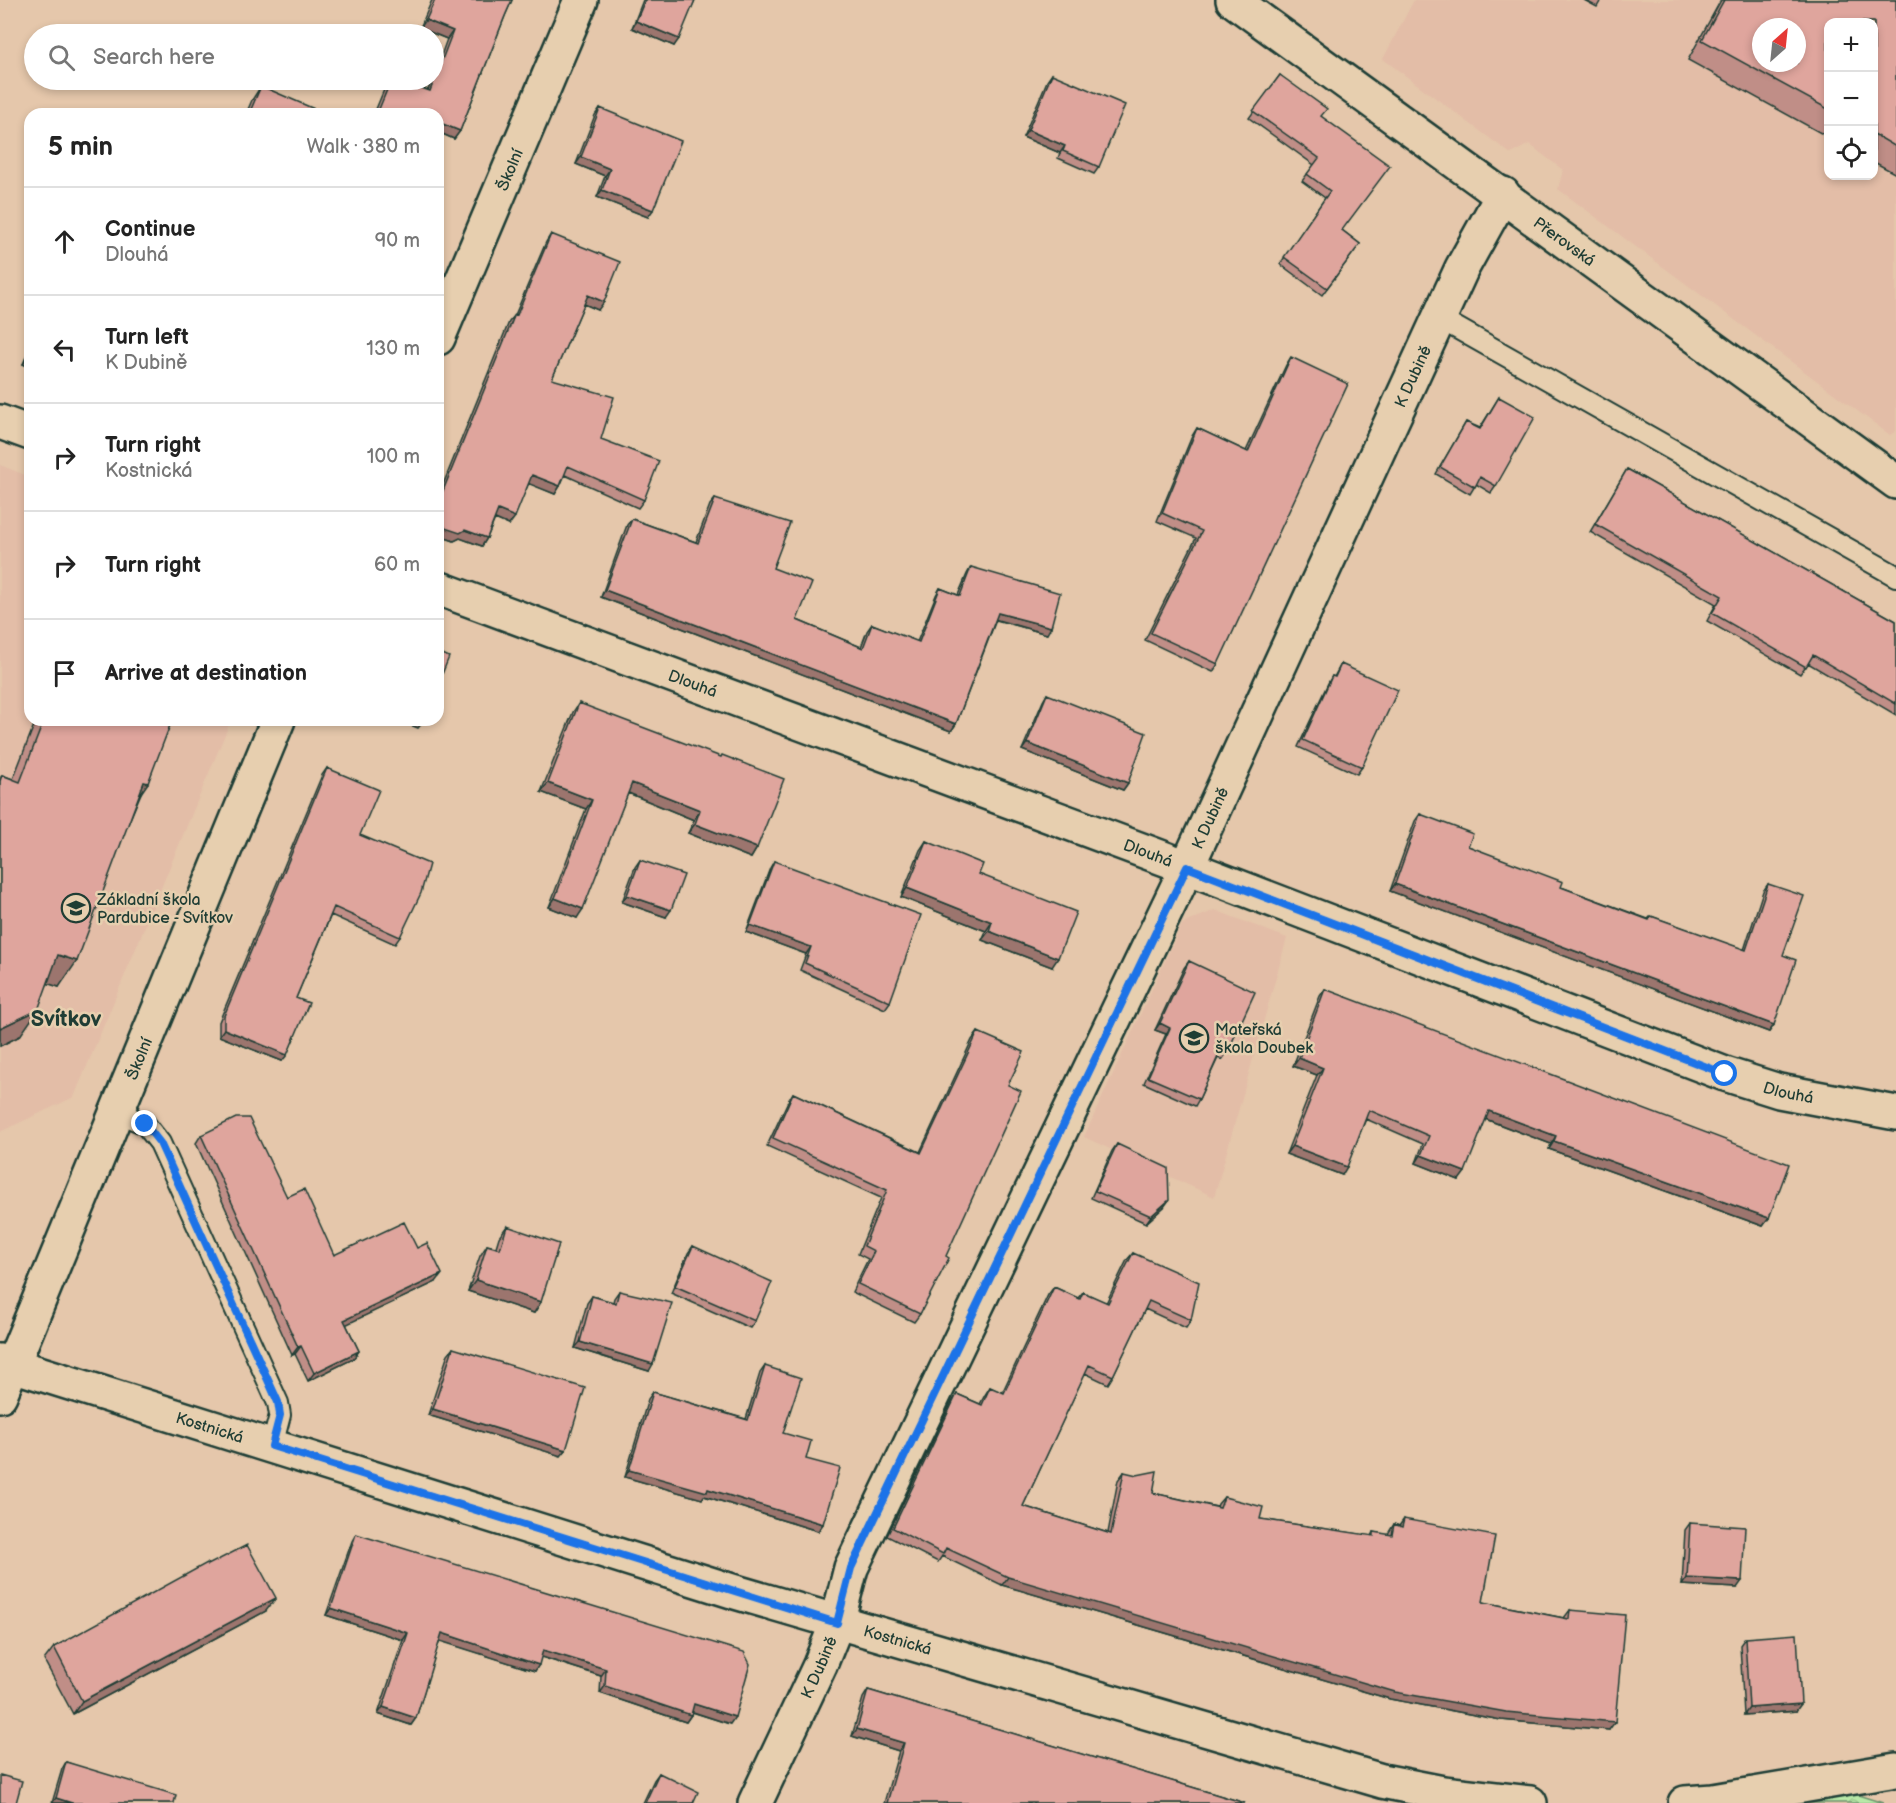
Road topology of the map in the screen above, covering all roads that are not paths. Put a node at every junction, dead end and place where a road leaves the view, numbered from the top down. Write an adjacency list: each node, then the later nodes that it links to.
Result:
1 (581, 0): 5 (street, Školní)
2 (1233, 0): 3 (street, Přerovská)
3 (1503, 194): 4 (street, K Dubině); 8 (street, Přerovská)
4 (1439, 318): 9 (lane); 12 (street, K Dubině)
5 (444, 324)
6 (0, 422): 7 (street)
7 (24, 431)
8 (1896, 482)
9 (1896, 576)
10 (444, 590): 12 (street, Dlouhá)
11 (276, 726): 13 (street, Školní)
12 (1187, 867): 14 (street, Dlouhá); 18 (street, K Dubině)
13 (117, 1112): 15 (street, Školní); 17 (lane)
14 (1896, 1113)
15 (6, 1363): 16 (street, Školní); 17 (street, Kostnická)
16 (0, 1395)
17 (272, 1446): 18 (street, Kostnická)
18 (837, 1623): 20 (street, K Dubině); 21 (street, Kostnická)
19 (1896, 1770): 22 (street)
20 (756, 1803)
21 (1530, 1803)
22 (1685, 1803)

